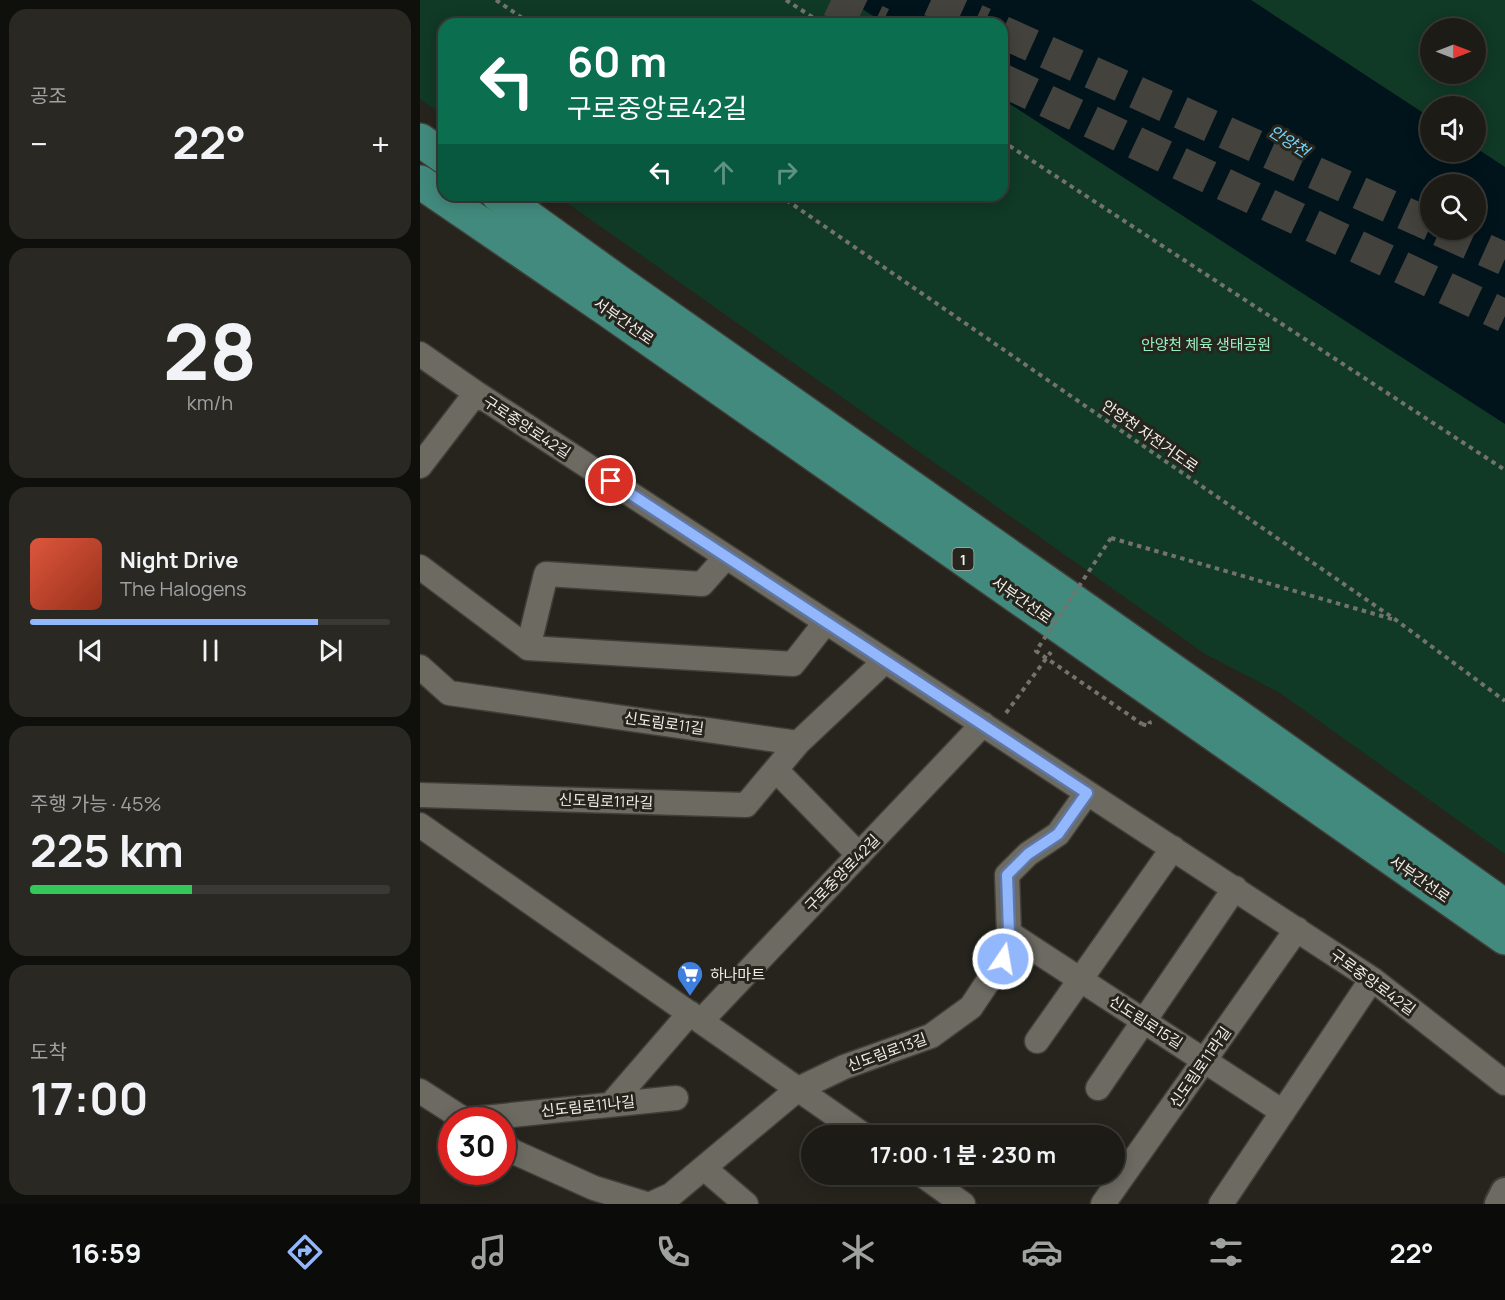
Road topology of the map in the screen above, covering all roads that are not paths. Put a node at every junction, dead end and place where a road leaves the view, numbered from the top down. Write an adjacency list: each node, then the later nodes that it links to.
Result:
1 (420, 140): 2 (main road)
2 (438, 153)
3 (420, 182): 4 (main road, 서부간선로 / 1)
4 (438, 194)
5 (448, 201): 28 (main road, 서부간선로 / 1)
6 (506, 201): 25 (main road, 서부간선로 / 1)
7 (420, 354): 8 (street, 구로중앙로42길)
8 (476, 393): 9 (street); 10 (street, 구로중앙로42길)
9 (420, 466)
10 (726, 557): 12 (street, 구로중앙로42길); 13 (street)
11 (420, 567): 13 (street)
12 (826, 622): 13 (street); 14 (street, 구로중앙로42길)
13 (528, 648)
14 (885, 661): 16 (street, 구로중앙로42길); 17 (street)
15 (420, 668): 17 (street, 신도림로11길)
16 (988, 728): 19 (street, 구로중앙로42길); 23 (street, 구로중앙로42길)
17 (798, 742): 18 (street, 신도림로11라길)
18 (776, 770): 20 (street, 신도림로11라길); 23 (street)
19 (1087, 793): 22 (street, 구로중앙로42길); 27 (street, 신도림로13길)
20 (420, 795)
21 (420, 825): 31 (street)
22 (1173, 848): 24 (street, 구로중앙로42길); 29 (street)
23 (859, 855): 31 (street, 구로중앙로42길)
24 (1234, 888): 26 (street, 구로중앙로42길); 32 (street)
25 (1505, 906)
26 (1297, 929): 30 (street, 구로중앙로42길); 34 (street, 신도림로11라길)
27 (1009, 933): 29 (street, 신도림로15길); 37 (street, 신도림로13길)
28 (1505, 938)
29 (1081, 979): 32 (street, 신도림로15길); 33 (street)
30 (1372, 979): 35 (street, 구로중앙로42길); 42 (street)
31 (696, 1017): 37 (street); 40 (street)
32 (1143, 1021): 34 (street, 신도림로15길); 36 (street)
33 (1037, 1041)
34 (1204, 1060): 42 (street, 신도림로15길); 53 (street, 신도림로11라길)
35 (1505, 1083)
36 (1098, 1088)
37 (798, 1089): 44 (street); 46 (street, 신도림로13길)
38 (420, 1091): 41 (street, 신도림로11나길)
39 (676, 1098): 40 (street, 신도림로11나길)
40 (612, 1103): 43 (street, 신도림로11나길)
41 (445, 1107)
42 (1283, 1112): 54 (street)
43 (516, 1114)
44 (849, 1125)
45 (516, 1153): 49 (street)
46 (704, 1168): 50 (street, 신도림로13길); 51 (street)
47 (936, 1185): 52 (street)
48 (1505, 1192): 55 (street)
49 (646, 1204)
50 (651, 1204)
51 (746, 1204)
52 (963, 1204)
53 (1103, 1204)
54 (1221, 1204)
55 (1498, 1204)

